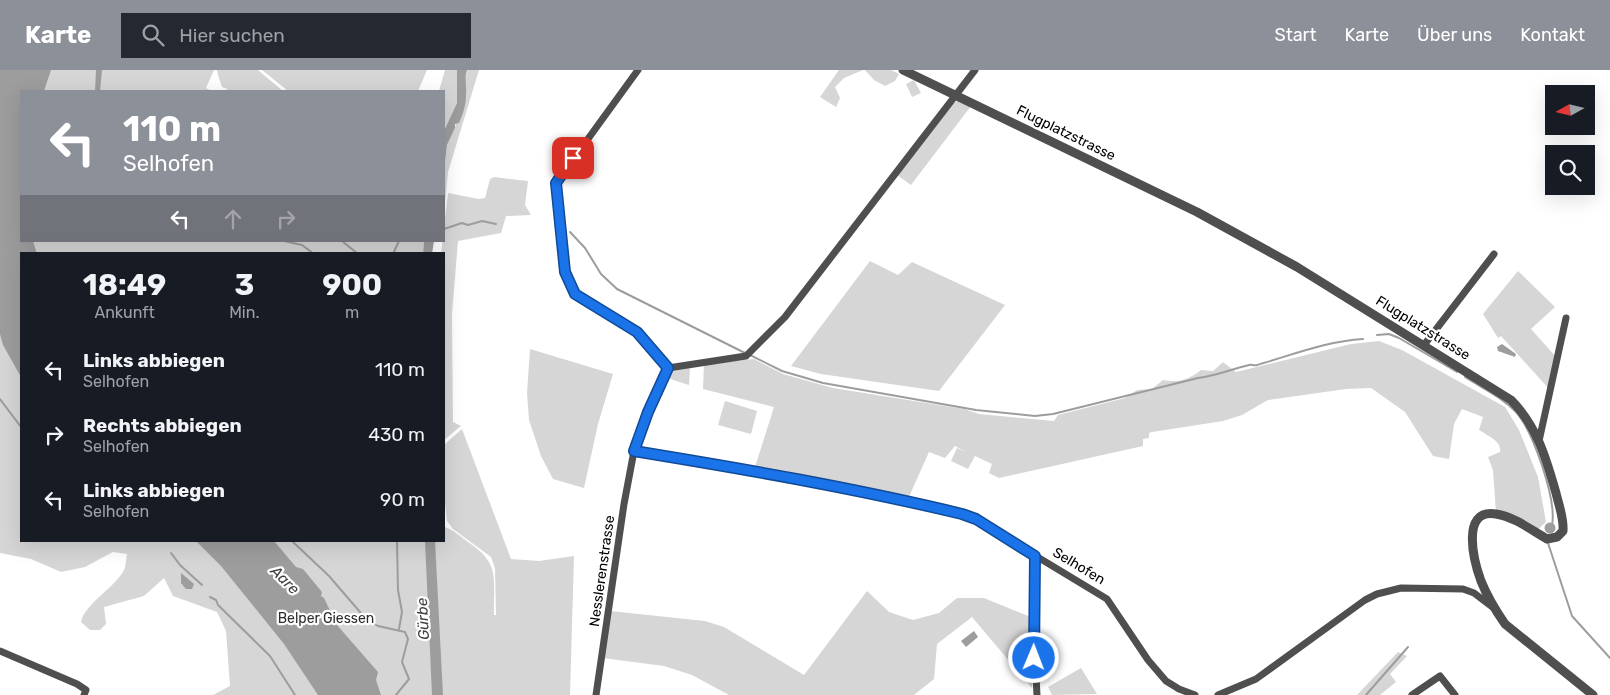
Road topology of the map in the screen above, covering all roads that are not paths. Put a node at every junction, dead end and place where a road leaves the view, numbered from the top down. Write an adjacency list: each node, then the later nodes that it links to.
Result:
1 (638, 70): 8 (street)
2 (903, 70): 4 (street, Flugplatzstrasse)
3 (975, 70): 4 (street)
4 (956, 95): 7 (street, Flugplatzstrasse); 8 (street)
5 (1494, 254): 7 (street)
6 (1566, 318): 9 (street)
7 (1424, 345): 9 (street, Flugplatzstrasse)
8 (668, 368): 10 (street)
9 (1539, 441): 12 (street, Flugplatzstrasse)
10 (634, 451): 11 (street, Selhofen); 15 (street, Nesslerenstrasse)
11 (1035, 556): 16 (street); 17 (street, Selhofen)
12 (1495, 609): 18 (street); 21 (street, Flugplatzstrasse)
13 (0, 651): 14 (street)
14 (84, 695)
15 (596, 695)
16 (1037, 695)
17 (1195, 695)
18 (1218, 695)
19 (1412, 695): 20 (street)
20 (1455, 695)
21 (1592, 695)

